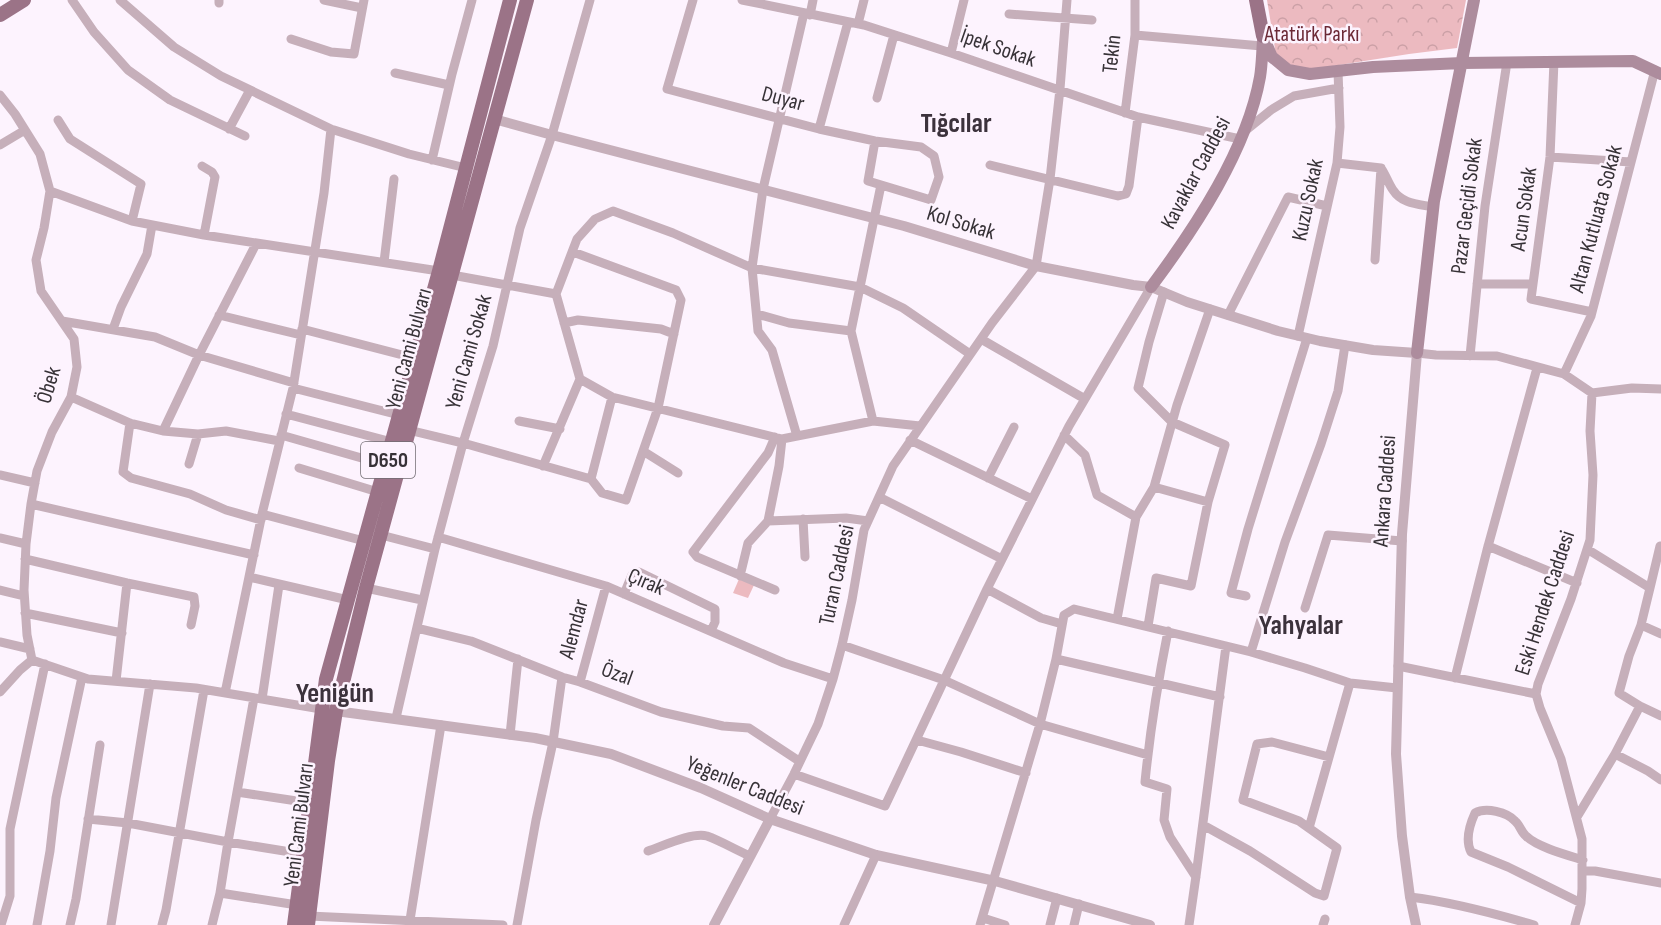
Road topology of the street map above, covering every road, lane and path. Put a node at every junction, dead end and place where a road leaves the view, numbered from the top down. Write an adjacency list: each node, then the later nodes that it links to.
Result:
1 (24, 0): 21 (main road)
2 (72, 0): 47 (street)
3 (120, 0): 39 (street)
4 (324, 0): 18 (street)
5 (472, 0): 36 (street)
6 (527, 0): 45 (main road, Yeni Cami Bulvarı)
7 (590, 0): 51 (street, Yeni Cami Sokak)
8 (693, 0): 44 (street, Duyar)
9 (742, 0): 19 (street, İpek Sokak)
10 (813, 0): 19 (street)
11 (864, 0): 24 (street)
12 (964, 0): 29 (street)
13 (1067, 0): 22 (street)
14 (1135, 0): 26 (street, Tekin)
15 (1256, 0): 28 (main road, Kavaklar Caddesi)
16 (1474, 0): 32 (main road, Ankara Caddesi)
17 (506, 1): 62 (main road, Yeni Cami Bulvarı / D650)
18 (363, 4): 27 (street)
19 (807, 14): 24 (street, İpek Sokak); 44 (street)
20 (1009, 14): 22 (street)
21 (0, 15)
22 (1066, 19): 23 (street); 38 (street)
23 (1092, 20)
24 (853, 23): 25 (street, İpek Sokak); 49 (street)
25 (894, 35): 29 (street, İpek Sokak); 41 (street)
26 (1135, 35): 28 (street); 42 (street, Tekin)
27 (291, 39)
28 (1263, 41): 33 (main road); 53 (main road, Kavaklar Caddesi)
29 (951, 52): 38 (street, İpek Sokak)
30 (1554, 61): 31 (main road); 34 (main road); 56 (street, Acun Sokak)
31 (1507, 62): 32 (main road); 83 (street, Pazar Geçidi Sokak)
32 (1462, 63): 33 (main road); 70 (main road, Ankara Caddesi)
33 (1338, 71): 37 (street, Kuzu Sokak)
34 (1658, 72): 58 (street, Altan Kutluata Sokak)
35 (395, 73): 36 (street)
36 (449, 85): 57 (street)
37 (1339, 88): 53 (street); 59 (street, Kuzu Sokak)
38 (1060, 89): 42 (street, İpek Sokak); 65 (street)
39 (250, 90): 47 (street); 48 (street)
40 (0, 95): 50 (street, Öbek)
41 (877, 98)
42 (1125, 113): 43 (street, İpek Sokak)
43 (1138, 117): 53 (street, İpek Sokak); 65 (street)
44 (780, 118): 49 (street, Duyar); 67 (street)
45 (494, 119): 51 (street, Kol Sokak); 82 (main road, Yeni Cami Bulvarı)
46 (58, 120): 72 (street)
47 (229, 129): 52 (street)
48 (331, 129): 57 (street); 77 (street)
49 (819, 129): 54 (street, Duyar)
50 (25, 130): 55 (street); 68 (street, Öbek)
51 (552, 135): 67 (street, Kol Sokak); 85 (street, Yeni Cami Sokak)
52 (245, 136)
53 (1241, 136): 87 (main road, Kavaklar Caddesi)
54 (875, 141): 66 (street); 66 (street, Duyar)
55 (0, 145)
56 (1551, 157): 58 (street); 84 (street, Acun Sokak)
57 (432, 160): 62 (street)
58 (1631, 162): 91 (street, Altan Kutluata Sokak)
59 (1337, 163): 63 (street); 69 (street, Kuzu Sokak)
60 (990, 165): 65 (street)
61 (202, 166): 74 (street)
62 (466, 168): 82 (main road, Yeni Cami Bulvarı / D650)
63 (1381, 168): 70 (street); 78 (street)
64 (394, 179): 79 (street)
65 (1050, 179): 80 (street)
66 (881, 185): 71 (street)
67 (763, 189): 71 (street, Kol Sokak); 81 (street)
68 (50, 190): 72 (street); 95 (street, Öbek)
69 (1327, 206): 94 (street); 101 (street, Kuzu Sokak)
70 (1433, 207): 104 (main road, Ankara Caddesi)
71 (874, 218): 80 (street, Kol Sokak); 86 (street)
72 (132, 221): 73 (street)
73 (152, 225): 74 (street); 97 (street)
74 (204, 235): 75 (street)
75 (256, 244): 77 (street); 93 (street)
76 (573, 252): 81 (street); 89 (street); 100 (street)
77 (314, 253): 79 (street); 99 (street)
78 (1374, 260)
79 (384, 262): 82 (street)
80 (1035, 266): 87 (street, Kol Sokak); 102 (street, Turan Caddesi)
81 (752, 268): 86 (street); 92 (street)
82 (445, 273): 85 (street); 108 (main road, Yeni Cami Bulvarı / D650); 128 (main road, Yeni Cami Bulvarı)
83 (1477, 284): 84 (street); 107 (street, Pazar Geçidi Sokak)
84 (1533, 284): 91 (street, Acun Sokak)
85 (508, 285): 89 (street); 137 (street, Yeni Cami Sokak)
86 (860, 286): 98 (street); 105 (street)
87 (1151, 287): 88 (street, Kol Sokak); 117 (street)
88 (1164, 292): 90 (street, Kol Sokak); 123 (street)
89 (556, 294): 96 (street)
90 (1210, 309): 94 (street, Kol Sokak); 123 (street)
91 (1592, 312): 110 (street, Altan Kutluata Sokak)
92 (757, 314): 98 (street); 132 (street)
93 (219, 315): 99 (street); 106 (street)
94 (1228, 315): 101 (street, Kol Sokak)
95 (62, 321): 97 (street); 115 (street, Öbek)
96 (564, 323): 100 (street); 111 (street)
97 (114, 329): 106 (street)
98 (851, 331): 122 (street)
99 (302, 332): 108 (street); 112 (street)
100 (674, 334): 118 (street)
101 (1302, 337): 103 (street, Kol Sokak); 186 (street, Kuzu Sokak)
102 (981, 339): 105 (street, Turan Caddesi); 117 (street)
103 (1345, 345): 104 (street, Kol Sokak); 205 (street)
104 (1417, 353): 107 (street); 163 (street, Ankara Caddesi)
105 (970, 354): 125 (street, Turan Caddesi)
106 (198, 355): 112 (street); 129 (street)
107 (1470, 356): 109 (street)
108 (414, 358): 120 (main road, Yeni Cami Bulvarı / D650)
109 (1537, 368): 110 (street); 165 (street)
110 (1564, 374): 114 (street)
111 (580, 379): 116 (street); 127 (street)
112 (293, 385): 119 (street); 120 (street)
113 (1661, 389): 114 (street)
114 (1592, 393): 168 (street, Eski Hendek Caddesi)
115 (71, 397): 124 (street); 147 (street, Öbek)
116 (612, 397): 118 (street); 146 (street)
117 (1084, 399): 131 (street)
118 (658, 408): 134 (street); 138 (street)
119 (286, 414): 133 (street); 136 (street)
120 (399, 415): 136 (main road, Yeni Cami Bulvarı / D650)
121 (519, 421): 127 (street)
122 (873, 421): 125 (street); 132 (street)
123 (1172, 422): 148 (street); 152 (street)
124 (130, 423): 129 (street); 154 (street)
125 (920, 426): 135 (street, Turan Caddesi)
126 (1014, 428): 145 (street)
127 (560, 429): 141 (street)
128 (409, 430): 137 (street); 159 (main road, Yeni Cami Bulvarı)
129 (163, 431): 130 (street)
130 (198, 434): 133 (street); 139 (street)
131 (1064, 435): 151 (street); 155 (street)
132 (797, 436): 134 (street)
133 (280, 438): 140 (street); 154 (street)
134 (779, 438): 157 (street); 173 (street)
135 (910, 440): 145 (street); 150 (street, Turan Caddesi)
136 (392, 442): 140 (main road, Yeni Cami Bulvarı / D650)
137 (463, 443): 141 (street); 160 (street, Yeni Cami Sokak)
138 (643, 451): 143 (street); 146 (street)
139 (189, 464)
140 (386, 465): 149 (main road, Yeni Cami Bulvarı / D650)
141 (543, 466): 146 (street)
142 (299, 468): 149 (street)
143 (678, 473)
144 (0, 474): 147 (street)
145 (988, 478): 151 (street)
146 (591, 479)
147 (35, 483): 153 (street, Öbek)
148 (1154, 487): 152 (street); 155 (street)
149 (378, 492): 162 (main road, Yeni Cami Bulvarı / D650)
150 (879, 497): 158 (street, Turan Caddesi); 172 (street)
151 (1032, 499): 172 (street)
152 (1208, 502): 195 (street)
153 (31, 504): 164 (street, Öbek); 169 (street)
154 (261, 517): 162 (street); 169 (street)
155 (1136, 517): 191 (street)
156 (803, 519): 157 (street); 158 (street); 170 (street)
157 (768, 521): 173 (street)
158 (868, 521): 202 (street, Turan Caddesi)
159 (381, 535): 167 (street); 179 (main road, Yeni Cami Bulvarı)
160 (438, 537): 167 (street, Yeni Cami Sokak); 178 (street, Çırak)
161 (0, 538): 164 (street)
162 (364, 541): 187 (main road, Yeni Cami Bulvarı / D650)
163 (1402, 541): 189 (street); 210 (street, Ankara Caddesi)
164 (26, 544): 171 (street, Öbek)
165 (1488, 546): 176 (street); 214 (street)
166 (1660, 546): 180 (street)
167 (435, 549): 188 (street, Yeni Cami Sokak)
168 (1587, 549): 176 (street, Eski Hendek Caddesi); 180 (street)
169 (254, 555): 174 (street)
170 (804, 557)
171 (26, 559): 175 (street); 185 (street, Öbek)
172 (1002, 559): 181 (street)
173 (740, 576): 182 (street)
174 (249, 577): 177 (street); 224 (street)
175 (127, 583): 193 (street); 199 (street)
176 (1577, 583): 225 (street, Eski Hendek Caddesi)
177 (279, 585): 187 (street); 227 (street)
178 (606, 586): 184 (street, Çırak); 217 (street, Alemdar)
179 (366, 588): 188 (street); 230 (main road, Yeni Cami Bulvarı)
180 (1650, 588): 194 (street)
181 (987, 589): 192 (street); 215 (street)
182 (775, 590)
183 (0, 591): 185 (street)
184 (624, 594): 197 (street, Çırak); 197 (street)
185 (24, 596): 190 (street, Öbek)
186 (1246, 596)
187 (348, 600): 229 (main road, Yeni Cami Bulvarı / D650)
188 (422, 600): 196 (street, Yeni Cami Sokak)
189 (1305, 608)
190 (25, 613): 199 (street); 204 (street, Öbek)
191 (1117, 619): 192 (street); 195 (street)
192 (1062, 624): 207 (street)
193 (191, 625)
194 (1641, 625): 200 (street); 228 (street)
195 (1148, 626): 198 (street)
196 (417, 628): 206 (street, Özal); 232 (street, Yeni Cami Sokak)
197 (711, 631): 213 (street, Çırak)
198 (1168, 631): 203 (street); 218 (street)
199 (122, 633): 216 (street)
200 (1661, 634)
201 (0, 642): 204 (street)
202 (842, 645): 213 (street, Turan Caddesi); 215 (street)
203 (1226, 646): 205 (street); 226 (street)
204 (30, 649): 208 (street, Öbek)
205 (1251, 652): 219 (street)
206 (518, 659): 212 (street, Özal); 235 (street)
207 (1056, 659): 218 (street); 233 (street)
208 (32, 660): 209 (street); 223 (street)
209 (45, 664): 211 (street); 254 (street)
210 (1398, 666): 214 (street); 221 (street, Ankara Caddesi)
211 (82, 677): 216 (street); 278 (street)
212 (562, 677): 217 (street, Özal); 237 (street)
213 (833, 678): 242 (street, Turan Caddesi)
214 (1455, 678): 225 (street)
215 (944, 680): 233 (street); 236 (street)
216 (117, 681): 220 (street)
217 (580, 682): 242 (street, Özal)
218 (1158, 682): 226 (street); 240 (street)
219 (1350, 683): 221 (street); 241 (street)
220 (150, 684): 222 (street); 251 (street)
221 (1397, 688): 267 (street, Ankara Caddesi)
222 (204, 690): 224 (street); 255 (street)
223 (0, 692)
224 (225, 693): 227 (street)
225 (1536, 694): 248 (street, Eski Hendek Caddesi)
226 (1220, 697): 252 (street)
227 (258, 698): 229 (street); 246 (street)
228 (1640, 706): 231 (street); 239 (street)
229 (321, 709): 230 (street, Yeğenler Caddesi); 247 (main road, Yeni Cami Bulvarı / D650)
230 (336, 711): 232 (street, Yeğenler Caddesi); 272 (main road, Yeni Cami Bulvarı)
231 (1661, 716)
232 (396, 718): 234 (street, Yeğenler Caddesi)
233 (1040, 724): 240 (street); 244 (street)
234 (441, 725): 235 (street, Yeğenler Caddesi); 273 (street)
235 (510, 735): 237 (street, Yeğenler Caddesi)
236 (917, 740): 243 (street); 244 (street)
237 (553, 742): 250 (street, Yeğenler Caddesi); 285 (street)
238 (100, 745): 249 (street)
239 (1615, 754): 245 (street); 248 (street)
240 (1148, 755): 263 (street)
241 (1329, 757): 253 (street); 253 (street)
242 (799, 761): 243 (street, Turan Caddesi)
243 (794, 774): 250 (street, Turan Caddesi)
244 (1026, 774): 264 (street)
245 (1661, 780)
246 (237, 792): 247 (street); 256 (street)
247 (310, 803): 258 (main road, Yeni Cami Bulvarı / D650)
248 (1577, 817): 261 (street, Eski Hendek Caddesi)
249 (88, 819): 251 (street); 279 (street)
250 (770, 819): 259 (street, Yeğenler Caddesi); 260 (street)
251 (128, 823): 255 (street); 280 (street)
252 (1203, 825): 253 (street); 263 (street)
253 (1309, 828)
254 (5, 829): 277 (street)
255 (180, 833): 256 (street); 281 (street)
256 (228, 842): 258 (street); 266 (street)
257 (648, 851): 260 (street)
258 (303, 854): 271 (main road, Yeni Cami Bulvarı / D650)
259 (876, 855): 264 (street, Yeğenler Caddesi); 287 (street)
260 (750, 856): 286 (street)
261 (1583, 860): 262 (street, Eski Hendek Caddesi); 269 (street)
262 (1583, 871): 265 (street); 269 (street, Eski Hendek Caddesi)
263 (1196, 878): 291 (street)
264 (995, 880): 268 (street, Yeğenler Caddesi); 275 (street)
265 (1661, 883)
266 (220, 893): 271 (street); 282 (street)
267 (1410, 897): 292 (street, Ankara Caddesi); 293 (street)
268 (1057, 898): 270 (street, Yeğenler Caddesi); 289 (street)
269 (1581, 903): 294 (street, Eski Hendek Caddesi)
270 (1079, 904): 276 (street, Yeğenler Caddesi); 290 (street)
271 (297, 905): 283 (main road, Yeni Cami Bulvarı / D650)
272 (309, 920): 274 (street)
273 (411, 920): 274 (street); 284 (street)
274 (393, 922)
275 (981, 922): 288 (street)
276 (1145, 924)
277 (1, 925)
278 (37, 925)
279 (70, 925)
280 (111, 925)
281 (162, 925)
282 (212, 925)
283 (294, 925)
284 (503, 925)
285 (517, 925)
286 (714, 925)
287 (844, 925)
288 (1005, 925)
289 (1050, 925)
290 (1074, 925)
291 (1189, 925)
292 (1416, 925)
293 (1534, 925)
294 (1575, 925)

